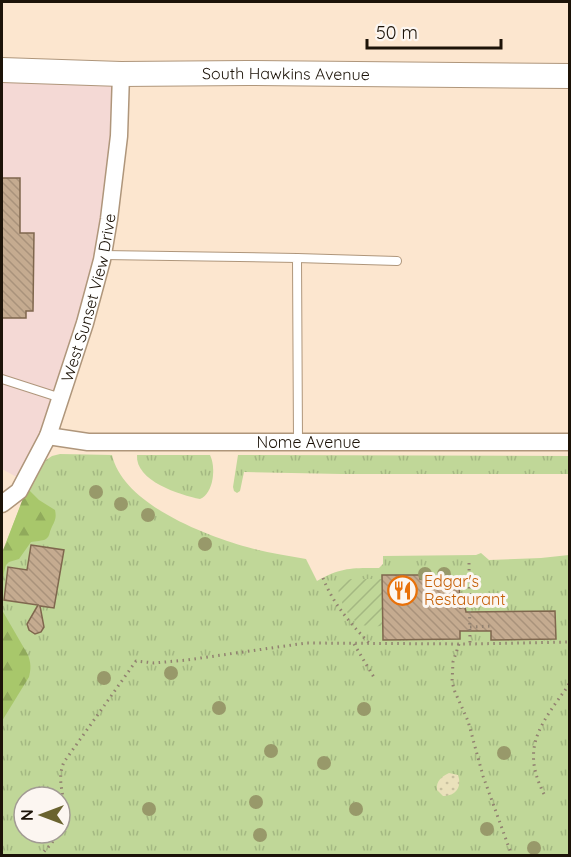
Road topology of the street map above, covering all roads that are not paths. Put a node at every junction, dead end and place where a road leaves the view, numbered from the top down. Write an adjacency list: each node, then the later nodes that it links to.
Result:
1 (2, 70): 2 (main road, South Hawkins Avenue)
2 (121, 74): 3 (main road, South Hawkins Avenue); 4 (street, West Sunset View Drive)
3 (570, 76)
4 (103, 255): 5 (lane); 8 (street, West Sunset View Drive)
5 (297, 258): 6 (lane); 10 (lane)
6 (398, 261)
7 (2, 379): 8 (lane)
8 (61, 398): 9 (street, West Sunset View Drive)
9 (48, 436): 10 (street, Nome Avenue); 12 (street, West Sunset View Drive)
10 (298, 442): 11 (street, Nome Avenue)
11 (570, 442)
12 (2, 504)

